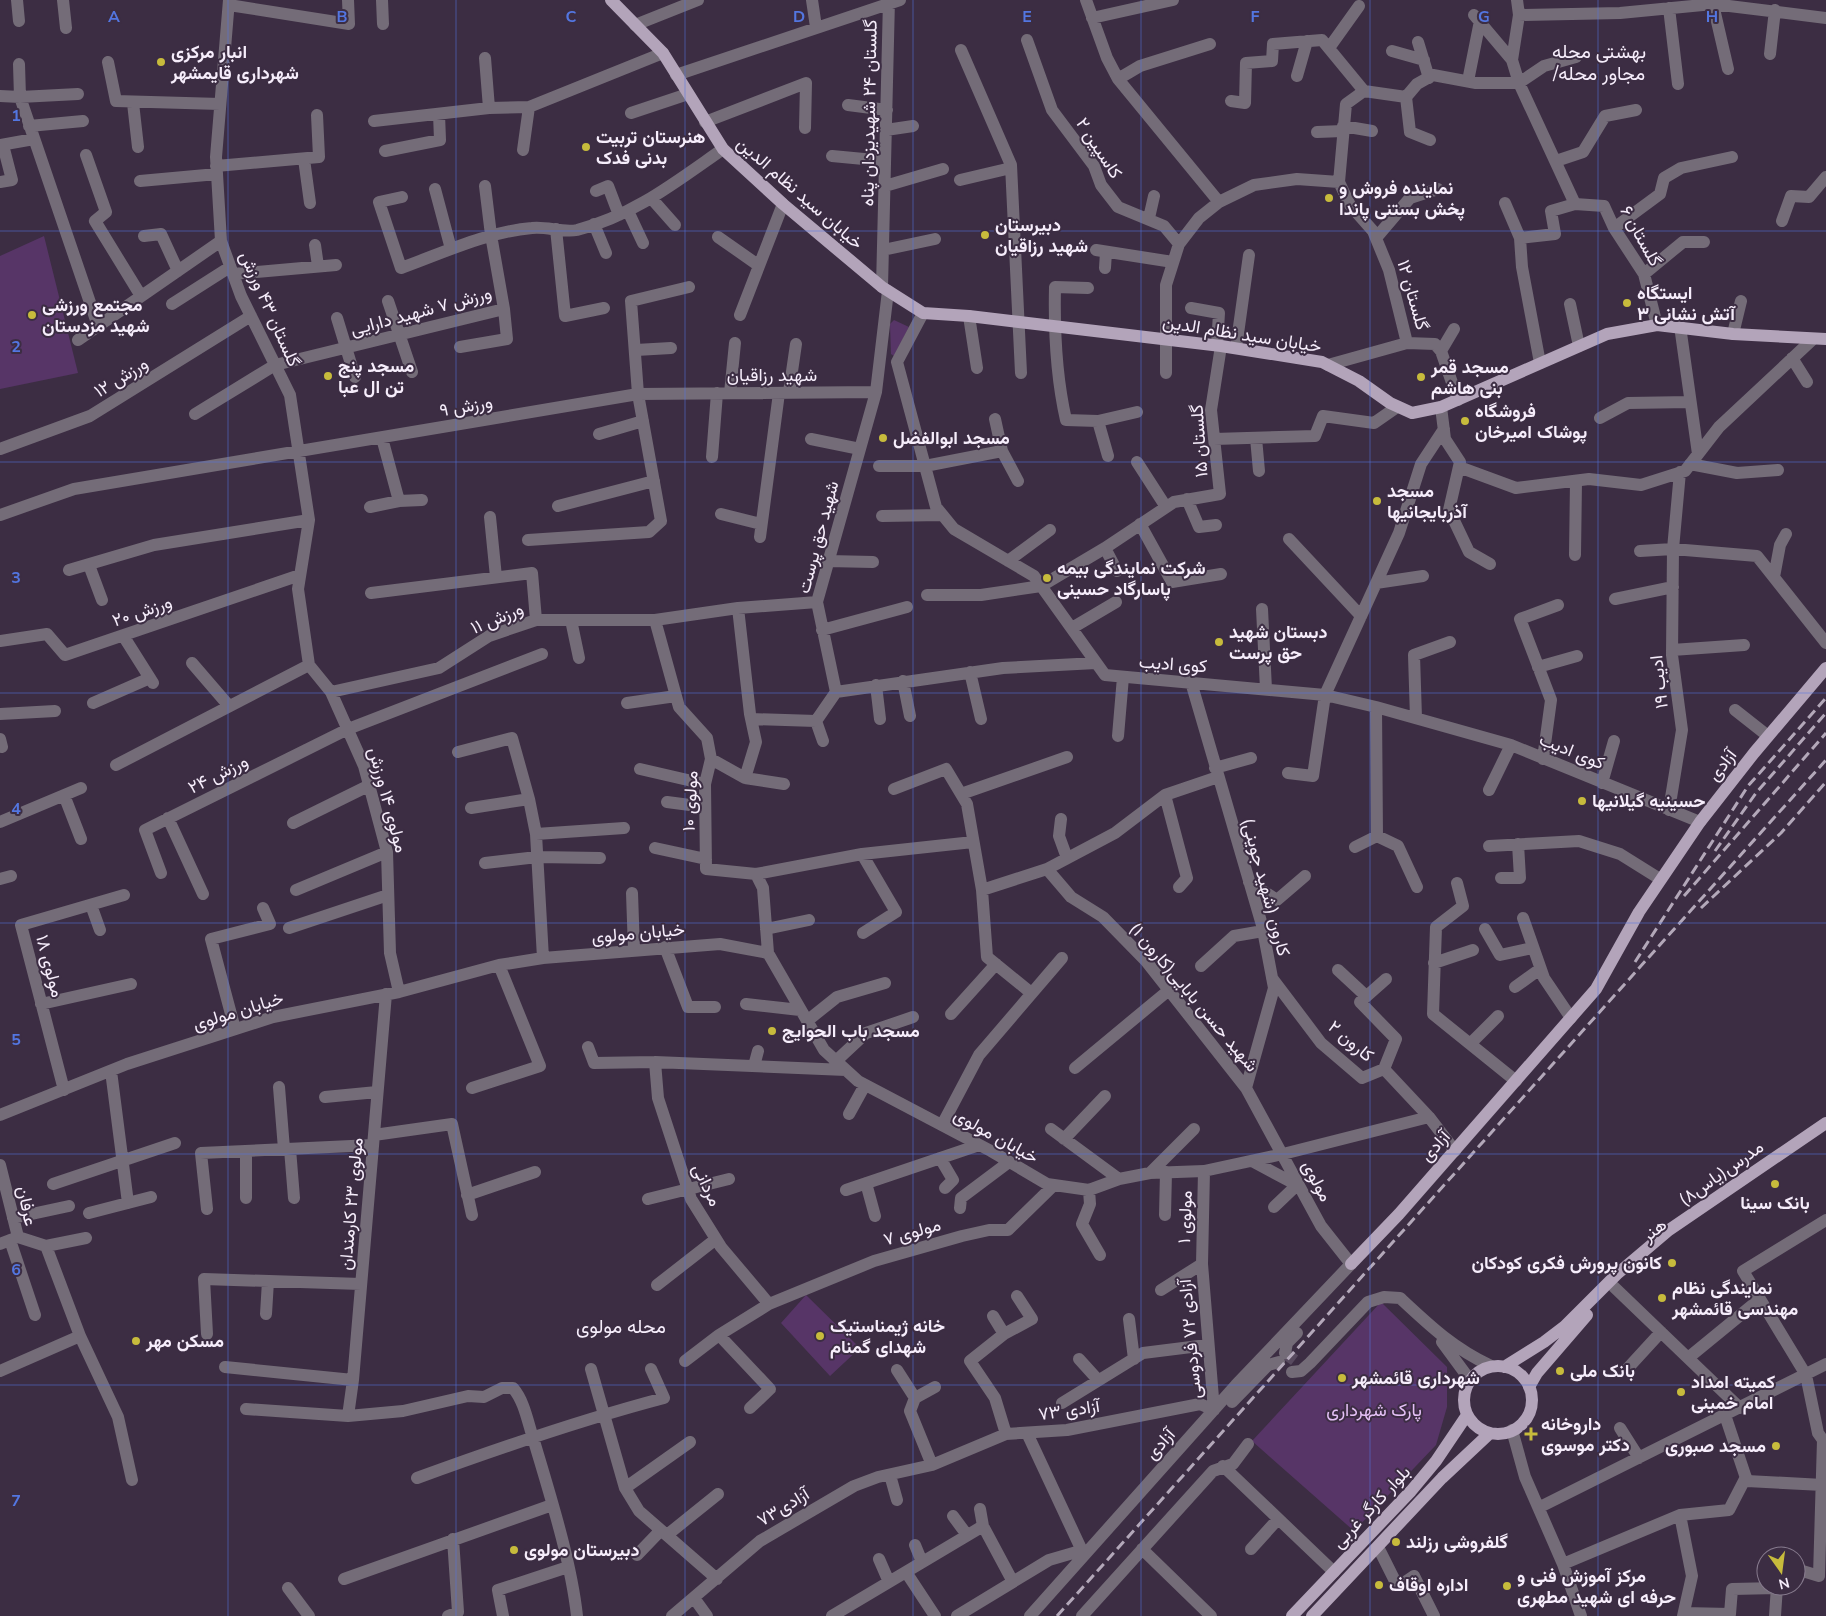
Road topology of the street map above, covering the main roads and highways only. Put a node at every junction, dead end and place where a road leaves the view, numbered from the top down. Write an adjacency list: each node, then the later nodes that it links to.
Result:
1 (611, 0): 2 (main road, خیابان سید نظام الدین)
2 (1826, 339)
3 (1826, 668): 6 (main road, آزادی)
4 (1826, 1123): 7 (main road, مدرس(یاس۸))
5 (1826, 1130): 8 (main road, هنر)
6 (1351, 1264)
7 (1497, 1366): 8 (main road); 9 (main road)
8 (1529, 1387): 10 (main road)
9 (1467, 1415): 10 (main road); 11 (main road, بلوار کارگر غربی)
10 (1490, 1433): 12 (main road, بلوار کارگر غربی)
11 (1367, 1537): 12 (main road); 13 (main road, بلوار کارگر غربی)
12 (1378, 1547): 14 (main road, بلوار کارگر غربی)
13 (1292, 1616)
14 (1312, 1616)

